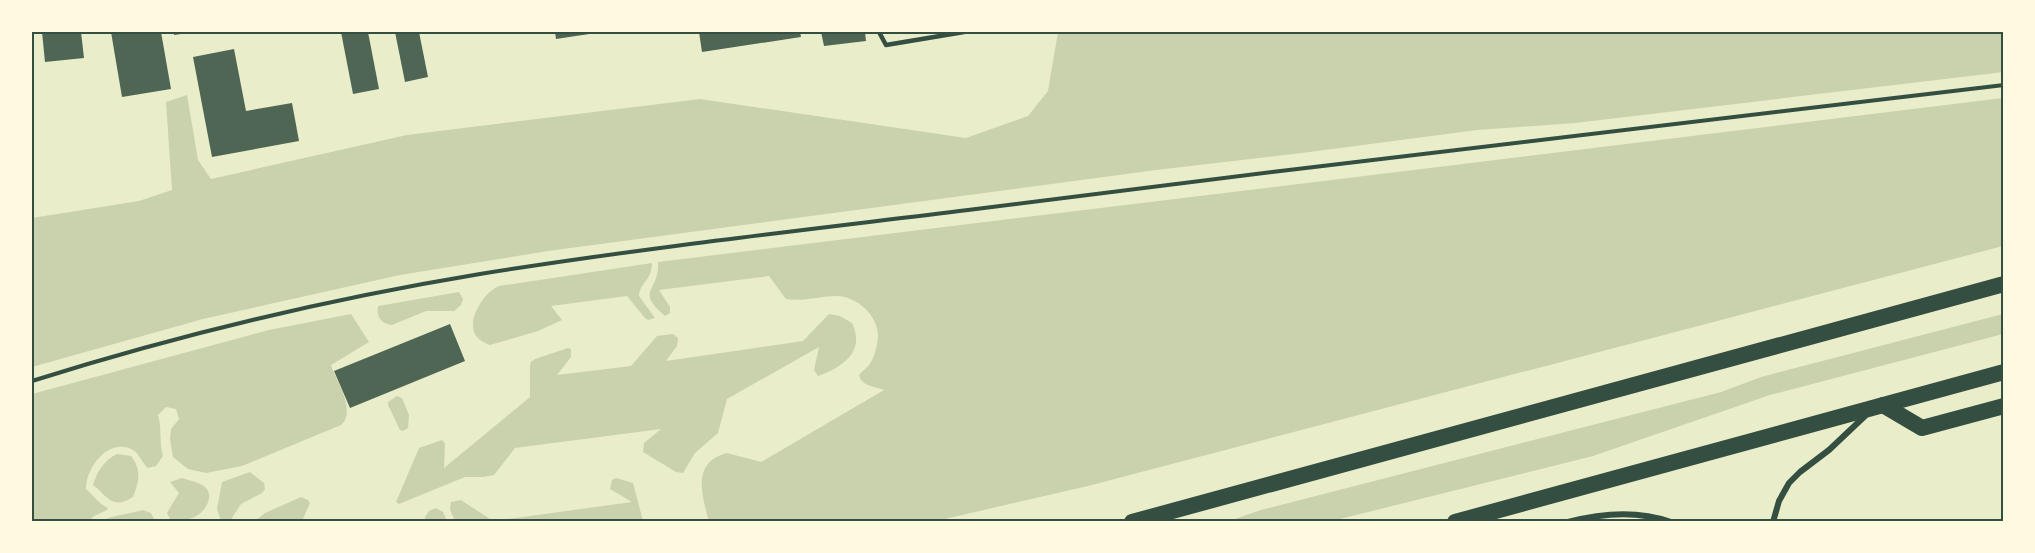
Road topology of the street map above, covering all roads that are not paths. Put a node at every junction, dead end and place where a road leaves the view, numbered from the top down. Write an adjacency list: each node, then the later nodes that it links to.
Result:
1 (879, 32): 2 (lane)
2 (964, 32)
3 (2004, 284): 7 (highway)
4 (2004, 372): 6 (highway)
5 (2004, 406): 6 (highway)
6 (1878, 407): 8 (highway); 11 (street)
7 (1132, 522)
8 (1455, 522)
9 (1568, 522): 10 (street)
10 (1671, 522)
11 (1773, 522)

